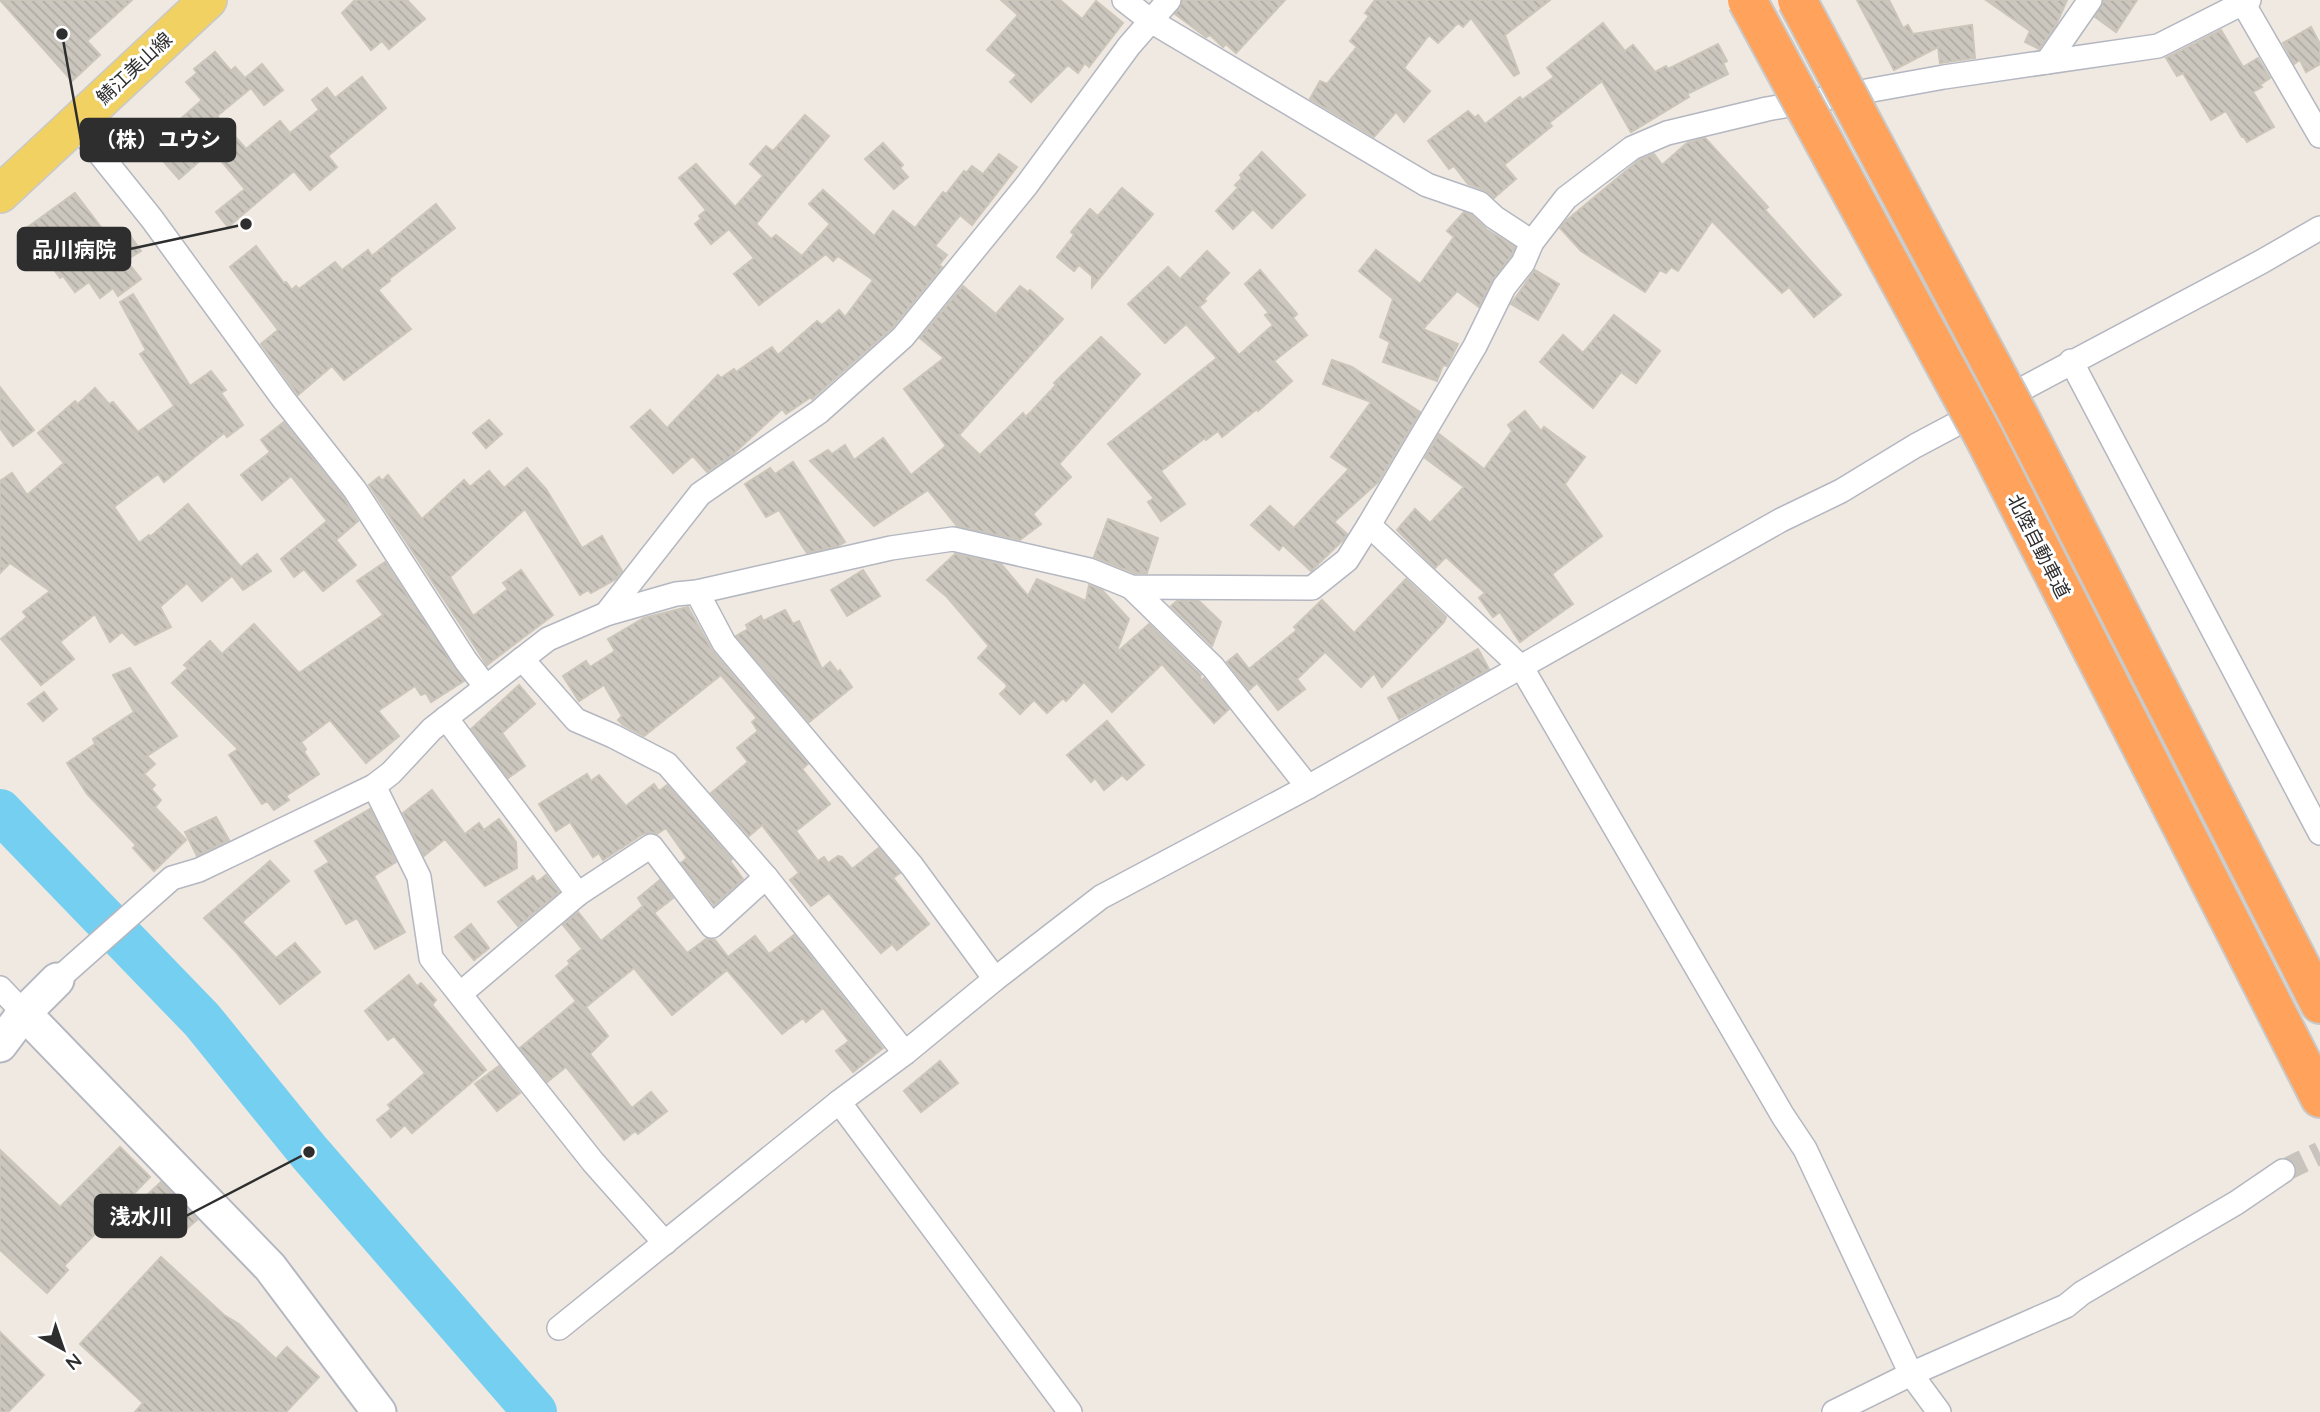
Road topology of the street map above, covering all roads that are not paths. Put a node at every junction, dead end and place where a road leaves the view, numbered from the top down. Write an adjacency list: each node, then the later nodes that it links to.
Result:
1 (208, 0): 10 (main road, 鯖江美山線)
2 (1124, 0): 8 (street)
3 (1169, 0): 8 (street)
4 (1747, 0): 37 (highway, 北陸自動車道, bridge)
5 (1797, 0): 33 (highway, bridge)
6 (2090, 0): 9 (street)
7 (2246, 1): 9 (street); 11 (street)
8 (1151, 21): 14 (street); 19 (street)
9 (2047, 62): 14 (street)
10 (75, 123): 12 (main road, 鯖江美山線); 22 (street)
11 (2320, 136)
12 (0, 194)
13 (2320, 228): 15 (street)
14 (1532, 242): 16 (street)
15 (2071, 361): 21 (street); 26 (street)
16 (1369, 525): 17 (street); 21 (street)
17 (1130, 587): 18 (street); 25 (street)
18 (697, 592): 19 (street); 29 (street)
19 (606, 614): 20 (street)
20 (522, 659): 22 (street); 27 (street)
21 (1522, 668): 25 (street); 42 (street)
22 (486, 687): 23 (street)
23 (446, 718): 24 (street); 28 (street)
24 (374, 786): 30 (street); 32 (street)
25 (1308, 787): 29 (street)
26 (2320, 833)
27 (766, 877): 28 (street); 36 (street)
28 (578, 894): 32 (street)
29 (995, 979): 36 (street)
30 (57, 980): 34 (street)
31 (0, 988): 34 (street)
32 (460, 994): 40 (street)
33 (2320, 1004)
34 (24, 1013): 35 (street); 43 (street)
35 (0, 1045)
36 (905, 1053): 38 (street)
37 (2320, 1098)
38 (839, 1102): 40 (street); 44 (street)
39 (2283, 1171): 42 (street)
40 (665, 1242): 41 (street)
41 (559, 1328)
42 (1911, 1374): 45 (street); 46 (street)
43 (379, 1412)
44 (1070, 1412)
45 (1833, 1412)
46 (1938, 1412)

